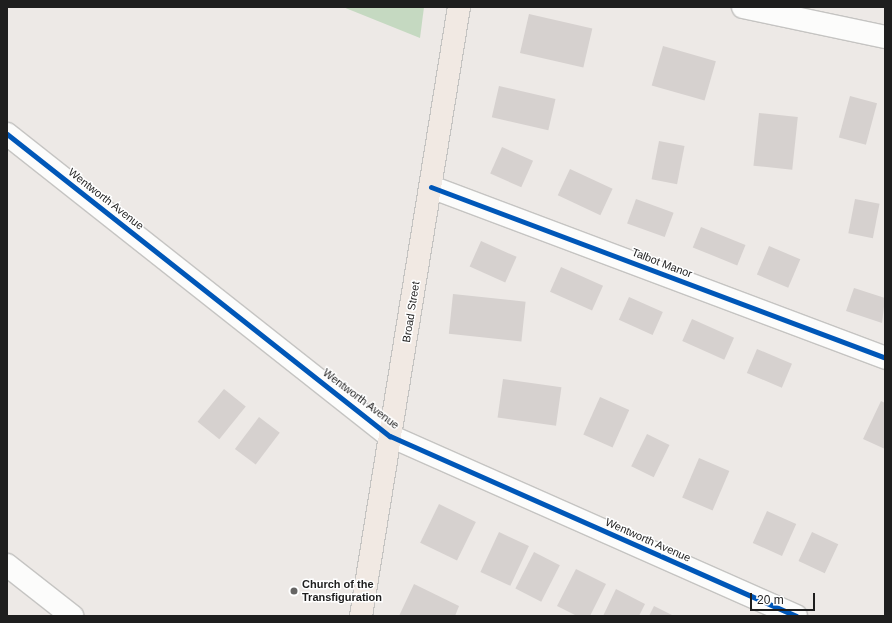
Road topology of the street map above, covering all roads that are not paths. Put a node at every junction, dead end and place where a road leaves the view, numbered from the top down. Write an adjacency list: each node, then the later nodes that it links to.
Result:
1 (459, 7): 5 (main road, Broad Street)
2 (743, 7): 3 (street)
3 (885, 37)
4 (7, 134): 7 (street, Wentworth Avenue)
5 (431, 187): 6 (street, Talbot Manor); 7 (main road, Broad Street)
6 (885, 358)
7 (390, 436): 10 (main road, Broad Street); 11 (street, Wentworth Avenue)
8 (7, 565): 9 (street)
9 (72, 616)
10 (361, 616)
11 (796, 616)

